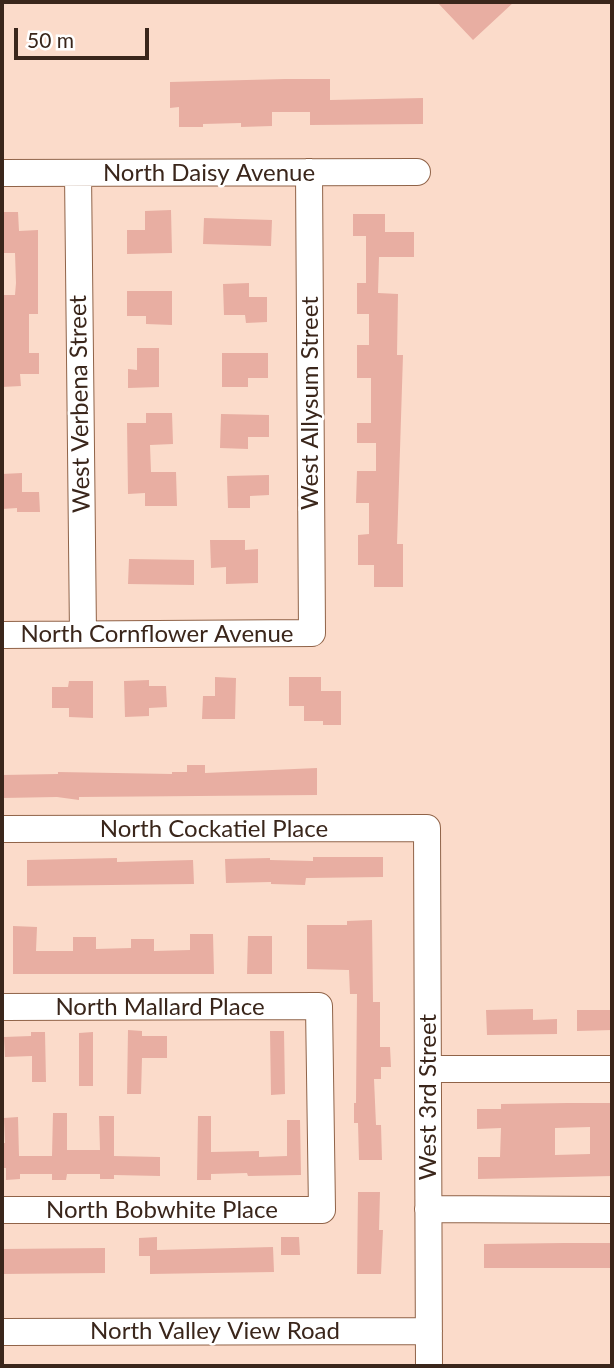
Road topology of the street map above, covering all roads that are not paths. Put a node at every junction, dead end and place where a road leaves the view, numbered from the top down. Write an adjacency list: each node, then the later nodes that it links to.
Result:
1 (309, 172): 2 (street, North Daisy Avenue); 4 (street, North Daisy Avenue); 5 (street, West Allysum Street)
2 (416, 172)
3 (2, 173): 4 (street, North Daisy Avenue)
4 (78, 173): 6 (street, West Verbena Street)
5 (312, 633): 6 (street, North Cornflower Avenue)
6 (83, 634): 7 (street, North Cornflower Avenue)
7 (2, 635)
8 (427, 828): 9 (street, North Cockatiel Place); 11 (street, West 3rd Street)
9 (2, 829)
10 (2, 1007): 15 (street, North Mallard Place)
11 (428, 1069): 12 (street); 13 (street, West 3rd Street)
12 (612, 1069)
13 (428, 1209): 16 (street); 17 (street, West 3rd Street)
14 (2, 1210): 15 (street, North Bobwhite Place)
15 (322, 1210)
16 (612, 1210)
17 (429, 1331): 18 (street, North Valley View Road); 19 (street, West 3rd Street)
18 (2, 1332)
19 (429, 1366)

